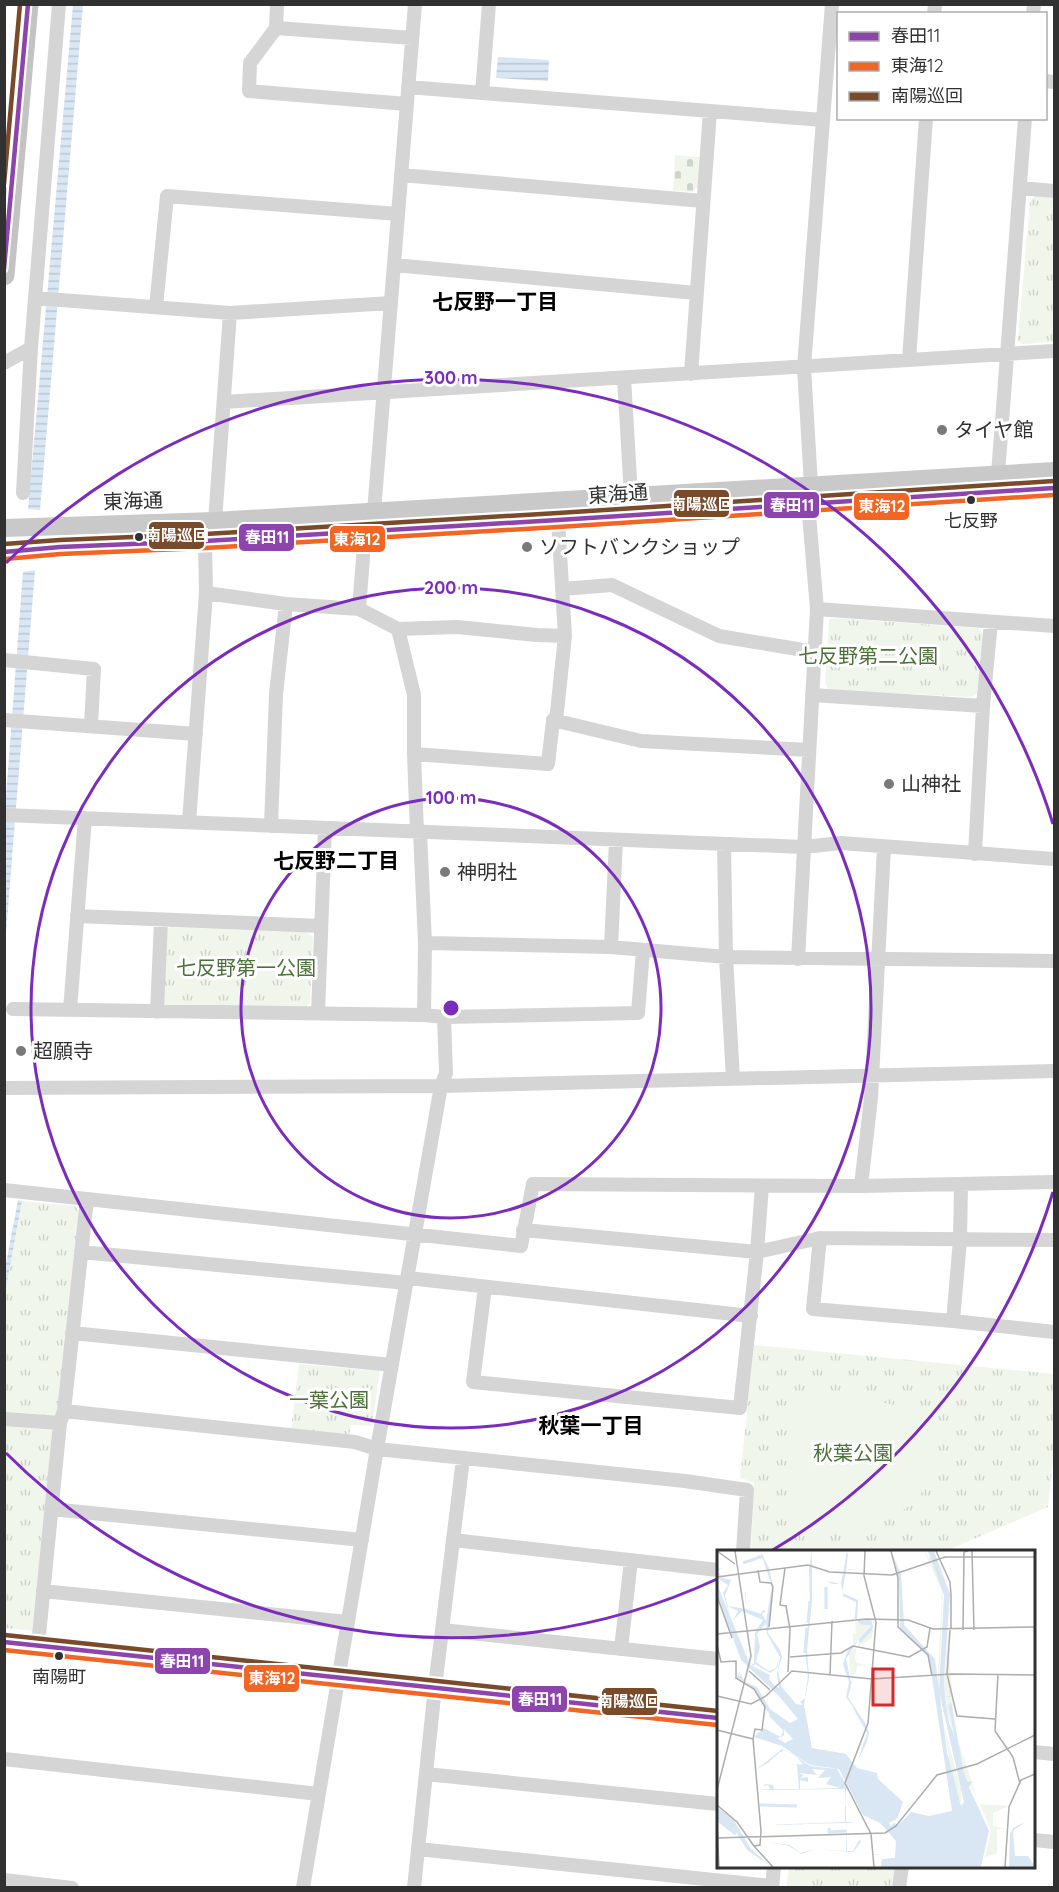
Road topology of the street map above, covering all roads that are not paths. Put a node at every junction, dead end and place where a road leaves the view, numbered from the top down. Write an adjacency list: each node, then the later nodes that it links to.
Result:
1 (16, 4): 18 (highway)
2 (28, 4): 25 (highway)
3 (59, 4): 27 (street)
4 (277, 4): 8 (street)
5 (415, 4): 9 (street)
6 (489, 4): 12 (street)
7 (832, 4): 10 (street)
8 (276, 28): 9 (street); 13 (street)
9 (412, 38): 11 (street)
10 (833, 64): 15 (street)
11 (408, 87): 12 (street); 13 (street)
12 (482, 93): 14 (street)
13 (407, 104): 19 (street)
14 (710, 111): 15 (street); 22 (street)
15 (823, 120): 36 (street)
16 (926, 120): 34 (street)
17 (1025, 120): 20 (street)
18 (4, 148)
19 (401, 175): 22 (street); 23 (street)
20 (1020, 188): 21 (street); 33 (street)
21 (1054, 191)
22 (703, 201): 26 (street)
23 (398, 214): 24 (street); 29 (street)
24 (394, 265): 26 (street); 28 (street)
25 (5, 266)
26 (696, 293): 37 (street)
27 (39, 299): 29 (street); 31 (street)
28 (391, 303): 30 (street); 39 (street)
29 (156, 307): 30 (street)
30 (230, 313): 40 (street)
31 (31, 348): 35 (street); 44 (street)
32 (1054, 351): 33 (street)
33 (1008, 354): 34 (street); 42 (street)
34 (909, 360): 36 (street)
35 (4, 363)
36 (804, 367): 37 (street); 45 (street)
37 (691, 374): 38 (street)
38 (624, 378): 39 (street); 46 (street)
39 (384, 393): 40 (street); 47 (street)
40 (224, 402): 49 (street)
41 (1054, 471): 42 (main road, 東海通)
42 (998, 474): 45 (main road, 東海通)
43 (1054, 488): 45 (main road, 東海通)
44 (22, 493)
45 (810, 494): 46 (main road, 東海通); 48 (main road, 東海通); 58 (street)
46 (631, 496): 47 (main road, 東海通)
47 (374, 512): 49 (main road, 東海通)
48 (558, 520): 51 (main road, 東海通); 54 (street)
49 (215, 521): 50 (main road, 東海通)
50 (4, 528)
51 (365, 532): 52 (main road, 東海通); 57 (street)
52 (205, 541): 53 (main road, 東海通); 55 (street)
53 (4, 552)
54 (562, 589): 62 (street); 63 (street)
55 (206, 593): 56 (street); 70 (street)
56 (286, 604): 57 (street); 76 (street)
57 (359, 609): 61 (street)
58 (817, 609): 59 (street); 63 (street)
59 (991, 622): 60 (street); 66 (street)
60 (1054, 626)
61 (398, 629): 62 (street); 72 (street)
62 (565, 636): 68 (street)
63 (815, 652): 65 (street)
64 (10, 660): 69 (street)
65 (812, 695): 66 (street); 71 (street)
66 (983, 706): 83 (street)
67 (7, 720): 69 (street)
68 (556, 721): 71 (street); 72 (street)
69 (91, 726): 70 (street)
70 (196, 734): 75 (street)
71 (809, 750): 81 (street)
72 (414, 754): 78 (street)
73 (11, 815): 74 (street)
74 (85, 818): 75 (street); 85 (street)
75 (189, 822): 76 (street)
76 (271, 826): 77 (street)
77 (325, 828): 78 (street); 87 (street)
78 (418, 832): 79 (street); 88 (street)
79 (616, 840): 80 (street); 89 (street)
80 (724, 844): 81 (street); 91 (street)
81 (804, 847): 82 (street); 92 (street)
82 (884, 847): 83 (street); 93 (street)
83 (975, 854): 84 (street)
84 (1054, 859)
85 (77, 916): 86 (street); 96 (street)
86 (161, 920): 87 (street); 97 (street)
87 (321, 926): 98 (street)
88 (425, 943): 89 (street); 99 (street)
89 (610, 948): 90 (street)
90 (643, 950): 91 (street); 100 (street)
91 (726, 957): 92 (street); 103 (street)
92 (798, 959): 93 (street)
93 (878, 960): 94 (street); 102 (street)
94 (1054, 961)
95 (13, 1010): 96 (street)
96 (70, 1010): 97 (street)
97 (157, 1012): 98 (street)
98 (318, 1013): 99 (street)
99 (424, 1015): 100 (street)
100 (444, 1017): 104 (street)
101 (1054, 1071): 102 (street)
102 (872, 1075): 103 (street); 109 (street)
103 (733, 1079): 104 (street)
104 (441, 1086): 105 (street); 113 (street)
105 (4, 1088)
106 (1054, 1182): 107 (street)
107 (961, 1184): 109 (street); 115 (street)
108 (762, 1186): 109 (street); 112 (street); 118 (street)
109 (861, 1186)
110 (4, 1190): 111 (street)
111 (87, 1200): 113 (street); 117 (street)
112 (523, 1230): 113 (street); 118 (street)
113 (415, 1234): 119 (street)
114 (820, 1238): 115 (street); 118 (street); 122 (street)
115 (960, 1240): 116 (street); 122 (street)
116 (1054, 1240)
117 (81, 1252): 119 (street); 124 (street)
118 (757, 1252): 121 (street)
119 (407, 1281): 120 (street); 125 (street)
120 (485, 1287): 121 (street); 121 (street)
121 (751, 1316)
122 (953, 1321): 123 (street)
123 (1054, 1332)
124 (72, 1333): 125 (street); 126 (street)
125 (392, 1365): 128 (street)
126 (62, 1417): 127 (street); 128 (street); 130 (street)
127 (4, 1419)
128 (377, 1449): 129 (street); 131 (street)
129 (463, 1459): 132 (street); 133 (street)
130 (51, 1509): 131 (street); 136 (street)
131 (362, 1540): 137 (street)
132 (453, 1540): 134 (street); 138 (street)
133 (743, 1550)
134 (631, 1560): 135 (street); 141 (street)
135 (717, 1570)
136 (43, 1591): 137 (street); 140 (street)
137 (348, 1622): 143 (street)
138 (442, 1630): 141 (street); 144 (street)
139 (4, 1642): 140 (street)
140 (38, 1645): 143 (street)
141 (621, 1649): 142 (street)
142 (717, 1659)
143 (338, 1677): 144 (street); 150 (street)
144 (435, 1687): 145 (street); 149 (street)
145 (717, 1718)
146 (1035, 1752): 147 (street)
147 (1054, 1754)
148 (4, 1759): 150 (street)
149 (426, 1774): 151 (street); 154 (street)
150 (319, 1794): 159 (street)
151 (717, 1804)
152 (1035, 1840): 153 (street)
153 (1054, 1842)
154 (418, 1849): 160 (street); 161 (street)
155 (774, 1868): 161 (street)
156 (902, 1868): 162 (street)
157 (4, 1880): 158 (street)
158 (72, 1887)
159 (303, 1887)
160 (414, 1887)
161 (772, 1887)
162 (899, 1887)

